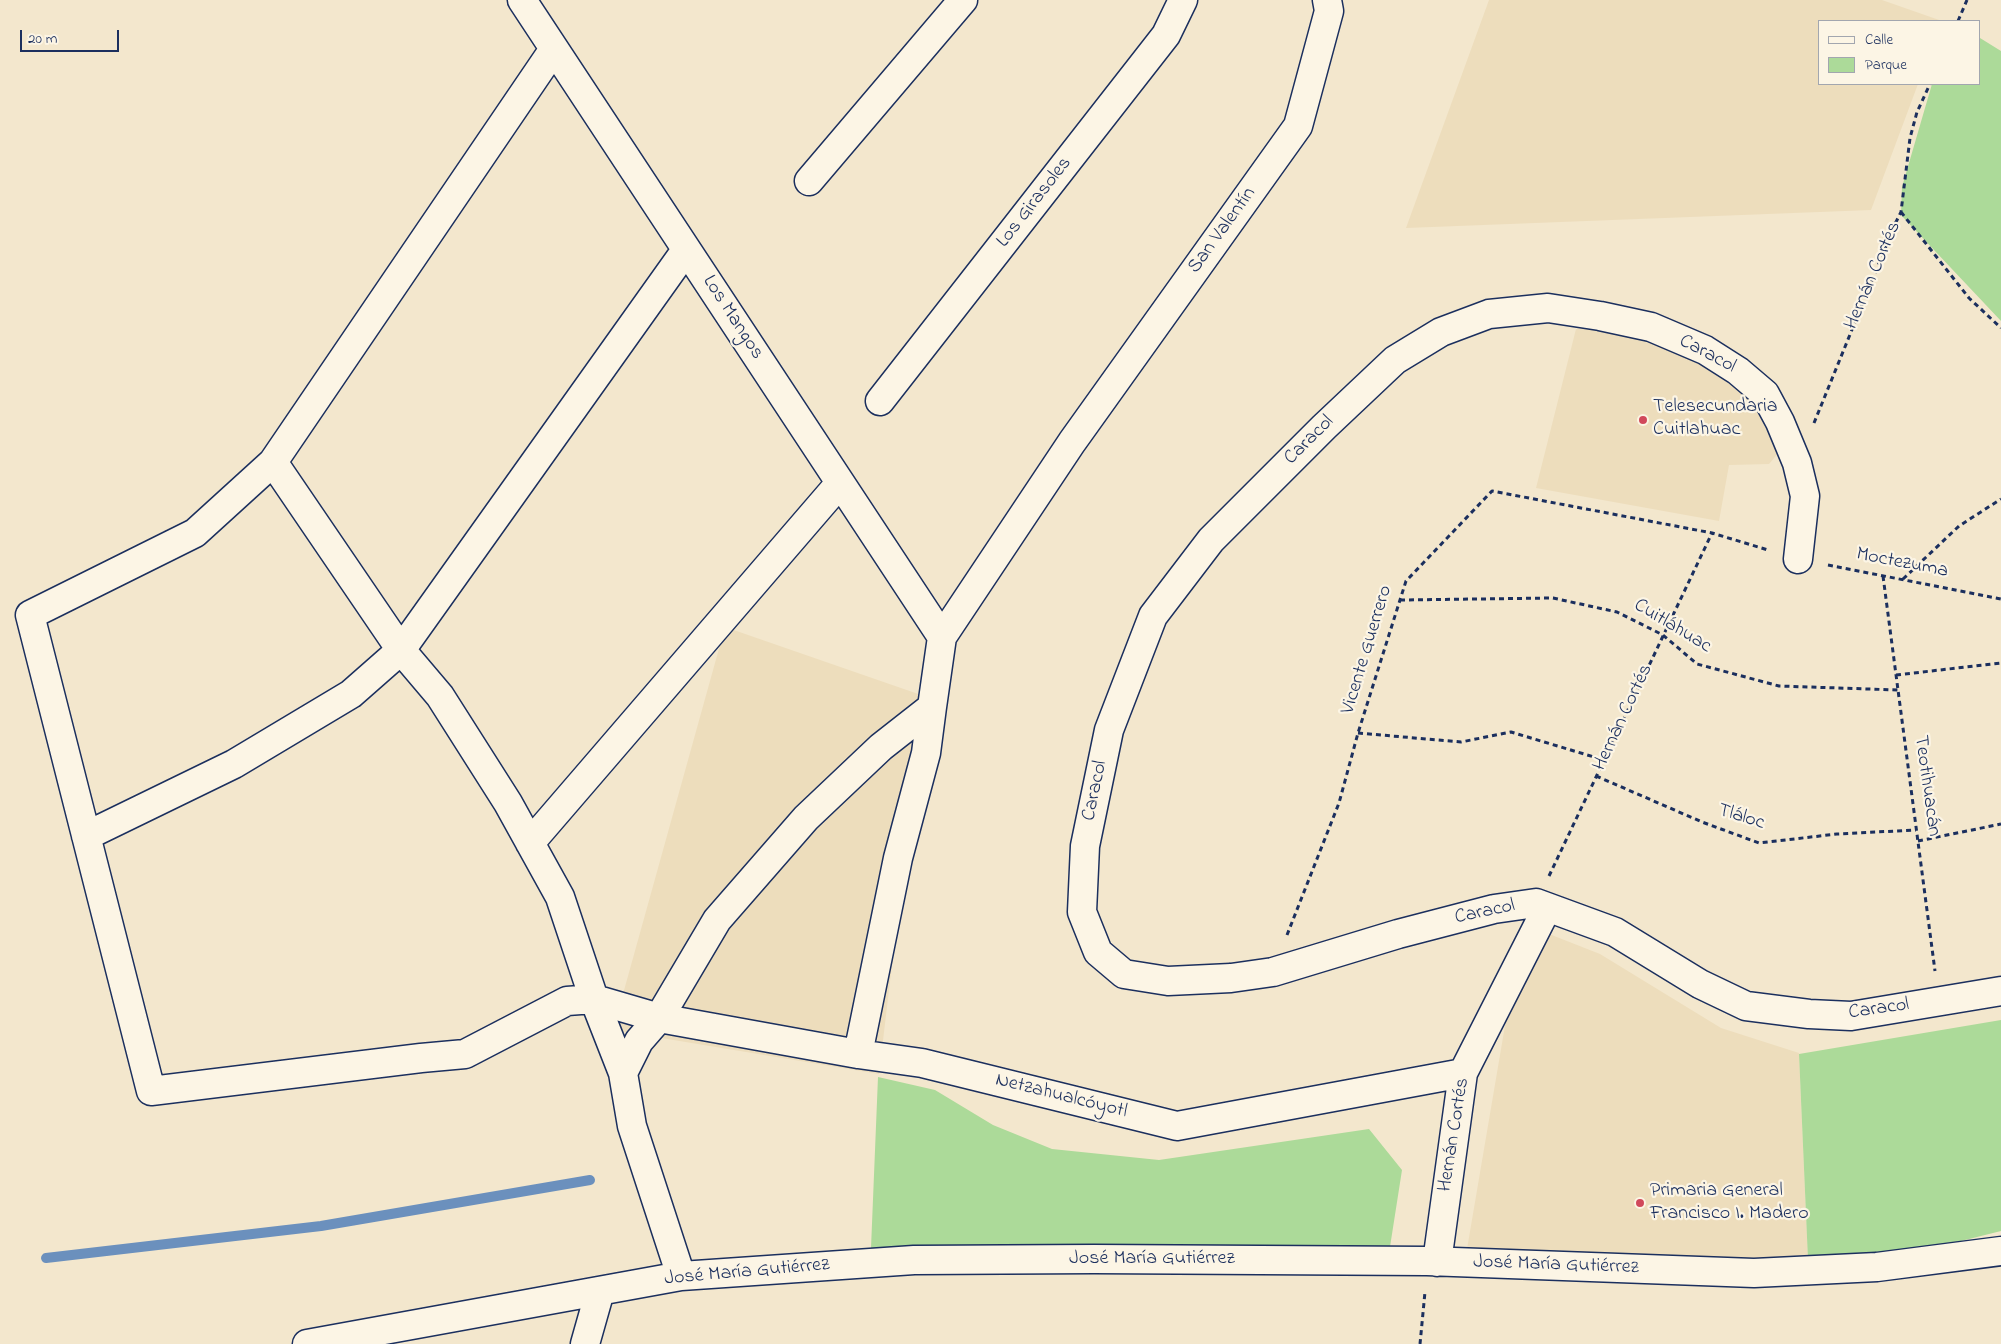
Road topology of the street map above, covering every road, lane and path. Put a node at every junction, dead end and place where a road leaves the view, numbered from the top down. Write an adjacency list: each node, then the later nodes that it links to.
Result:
1 (522, 0): 7 (street, Los Mangos)
2 (962, 0): 9 (street)
3 (1183, 0): 13 (street, Los Girasoles)
4 (1327, 0): 25 (street, San Valentín)
5 (1968, 0): 6 (path)
6 (1958, 20)
7 (554, 49): 11 (street, Los Mangos); 14 (street)
8 (1930, 85): 10 (path, Hernán Cortés)
9 (809, 181)
10 (1901, 212): 12 (path); 15 (path, Hernán Cortés)
11 (686, 250): 16 (street, Los Mangos); 26 (street)
12 (2001, 328)
13 (880, 401)
14 (273, 462): 26 (street); 36 (street)
15 (1797, 463): 19 (street, Caracol); 40 (street, Caracol)
16 (840, 483): 25 (street, Los Mangos); 38 (street)
17 (2001, 498): 21 (path)
18 (1712, 533): 19 (path, Vicente Guerrero); 23 (path, Vicente Guerrero); 24 (path, Hernán Cortés)
19 (1798, 559): 20 (path, Moctezuma)
20 (1883, 576): 21 (path, Moctezuma); 28 (path, Teotihuacán)
21 (1902, 579): 22 (path, Moctezuma)
22 (2001, 599)
23 (1400, 600): 24 (path, Cuitláhuac); 31 (path, Vicente Guerrero)
24 (1663, 635): 29 (path, Cuitláhuac); 32 (path, Hernán Cortés)
25 (942, 637): 30 (street)
26 (401, 650): 36 (street); 38 (street)
27 (2001, 663): 28 (path)
28 (1896, 675): 29 (path, Teotihuacán)
29 (1898, 690): 35 (path, Teotihuacán)
30 (932, 707): 44 (street); 45 (street)
31 (1358, 733): 32 (path); 40 (path, Vicente Guerrero)
32 (1604, 760): 33 (path, Hernán Cortés)
33 (1596, 776): 35 (path, Tláloc); 39 (path, Hernán Cortés)
34 (2001, 824): 37 (path)
35 (1916, 830): 37 (path, Teotihuacán)
36 (86, 836): 42 (street)
37 (1918, 841): 43 (path, Teotihuacán)
38 (530, 843): 42 (street)
39 (1542, 906): 40 (street, Caracol); 43 (street, Caracol); 47 (street, Hernán Cortés)
40 (1273, 972)
41 (2001, 991): 43 (street, Caracol)
42 (594, 999): 44 (street, Netzahualcóyotl); 46 (street)
43 (1939, 1001)
44 (659, 1018): 45 (street, Netzahualcóyotl); 46 (street)
45 (858, 1054): 47 (street, Netzahualcóyotl)
46 (623, 1073): 50 (street)
47 (1463, 1073): 49 (street, Hernán Cortés)
48 (2001, 1251): 49 (street, José María Gutiérrez)
49 (1432, 1262): 50 (street, José María Gutiérrez); 54 (path)
50 (681, 1276): 51 (street, José María Gutiérrez)
51 (600, 1291): 52 (street, José María Gutiérrez); 53 (street)
52 (307, 1344)
53 (585, 1344)
54 (1420, 1344)

